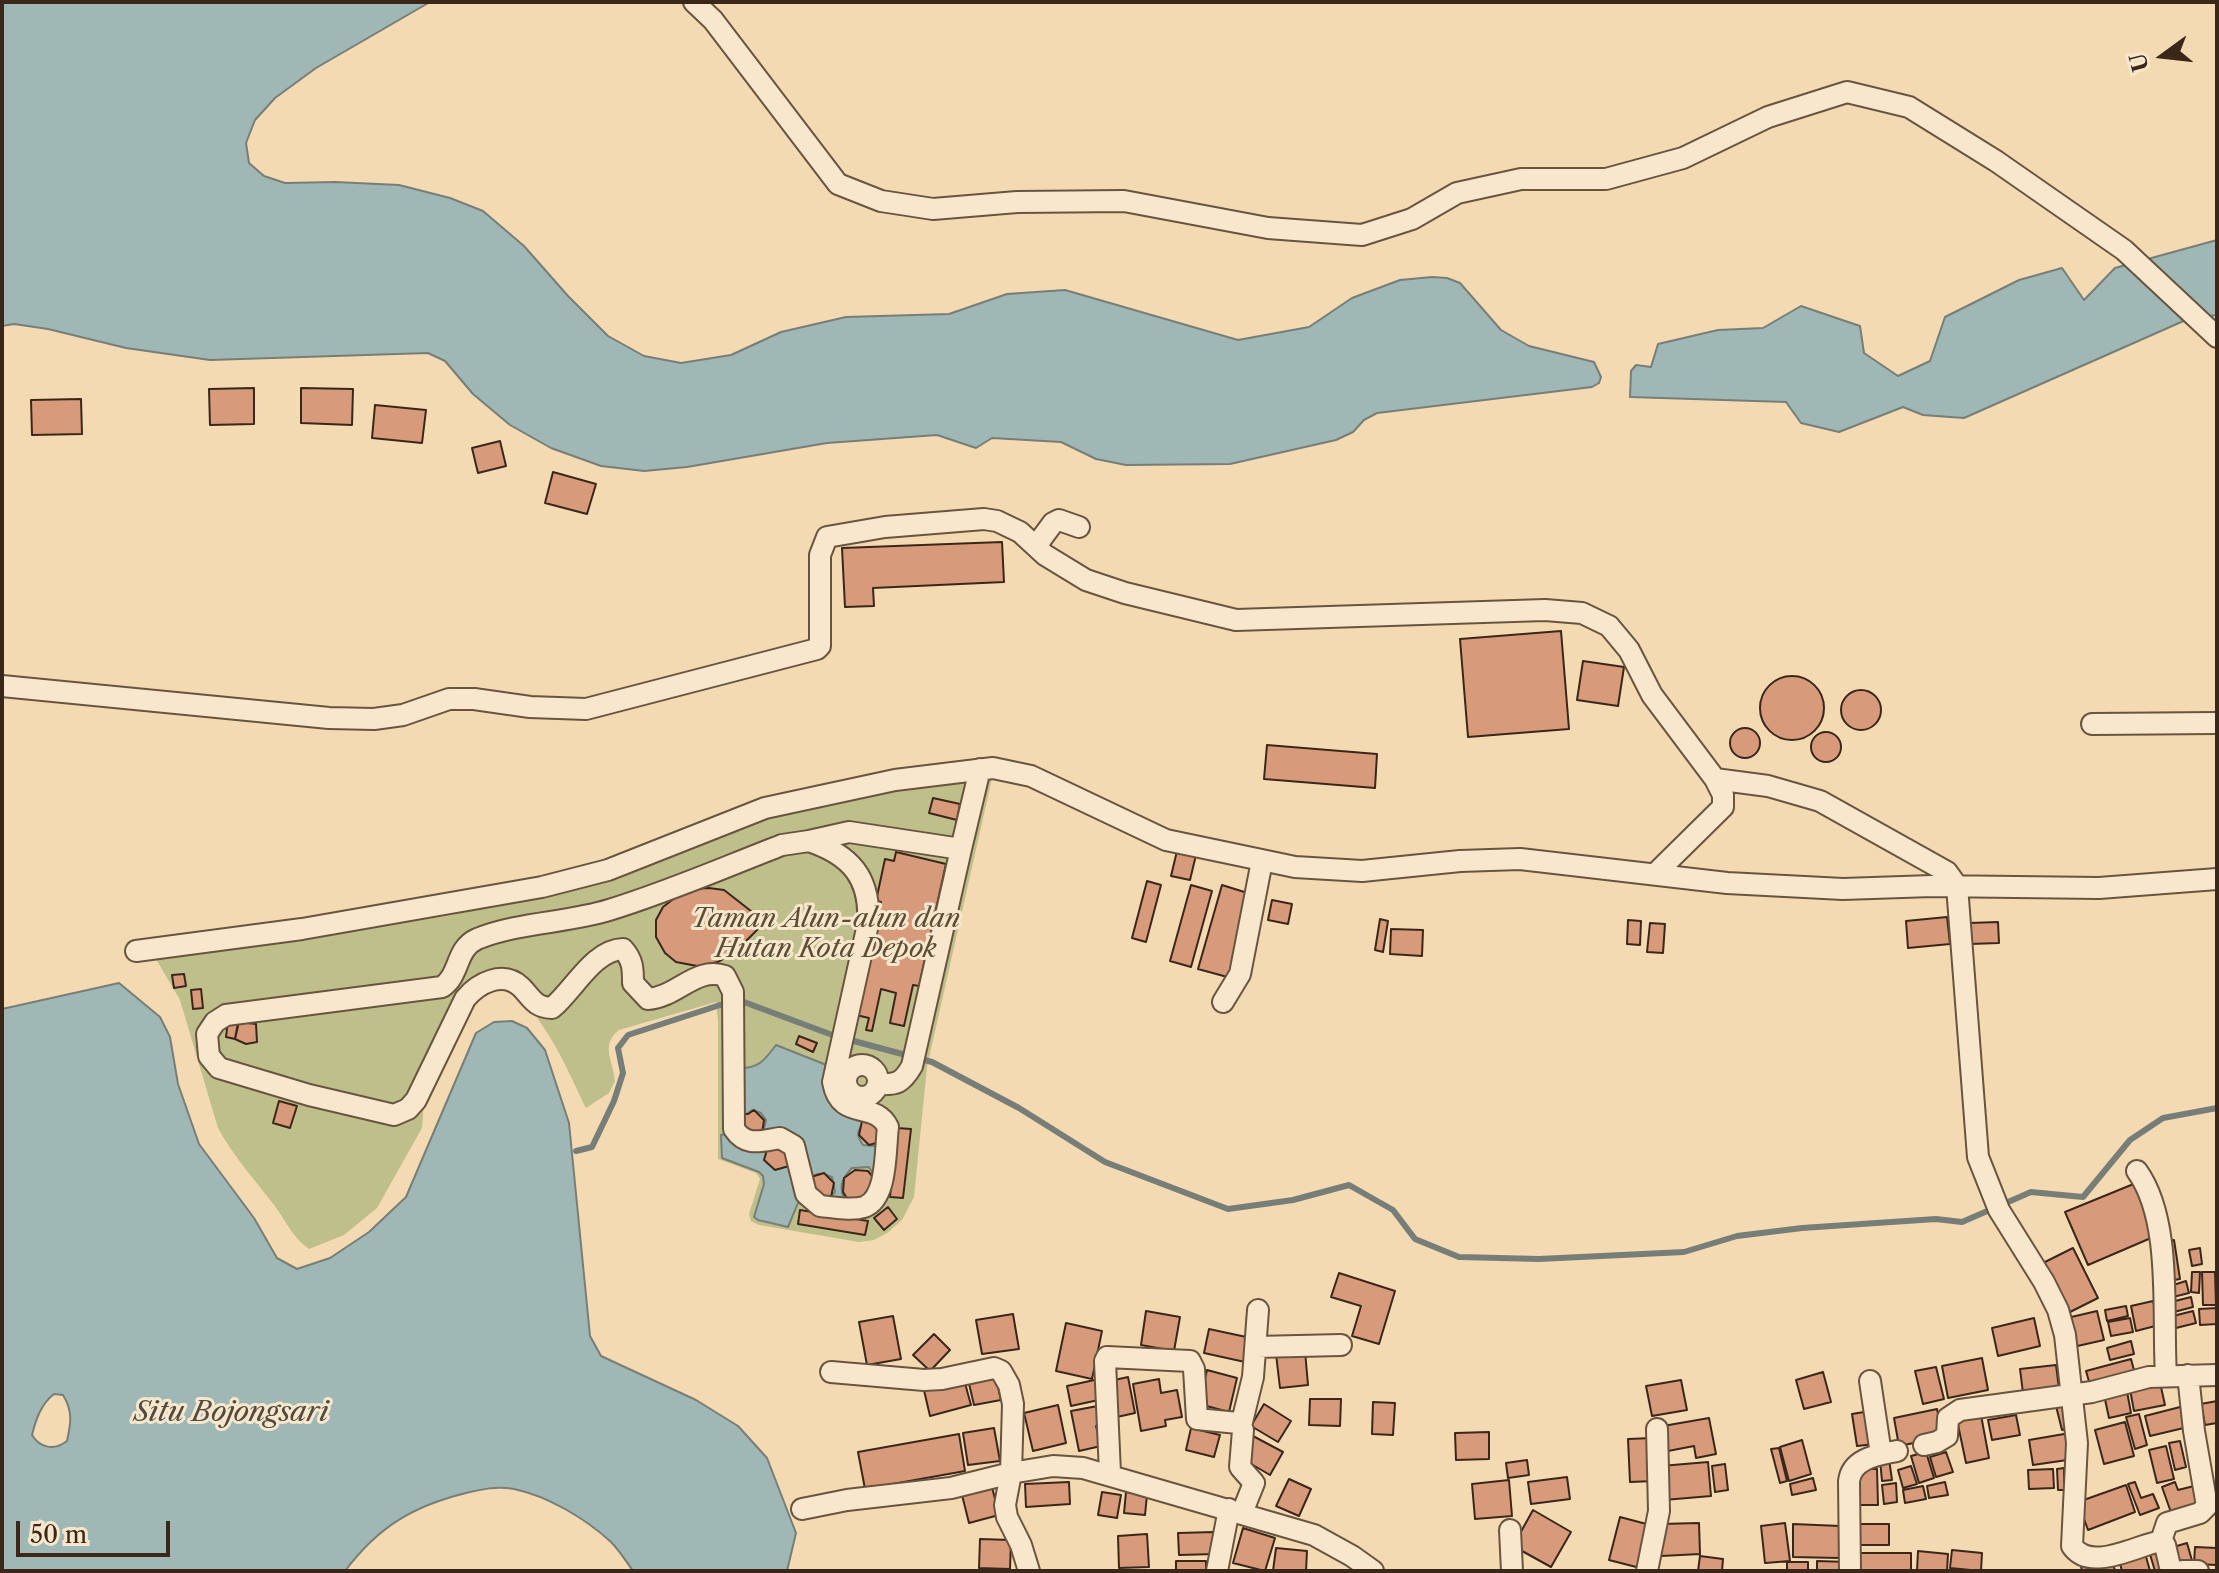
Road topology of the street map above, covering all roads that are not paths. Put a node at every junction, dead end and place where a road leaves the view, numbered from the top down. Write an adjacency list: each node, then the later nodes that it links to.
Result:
1 (694, 2): 2 (street)
2 (2217, 337)
3 (1079, 527): 4 (street)
4 (1036, 546): 5 (street); 9 (street)
5 (2, 686)
6 (2217, 723): 7 (street)
7 (2092, 724)
8 (980, 769): 11 (street); 12 (street); 16 (street)
9 (1715, 779): 13 (street); 15 (street)
10 (809, 841): 10 (street); 11 (street)
11 (961, 849): 18 (street)
12 (1262, 861): 13 (street); 17 (street)
13 (1656, 873): 15 (street)
14 (2217, 879): 15 (street)
15 (1957, 886): 28 (street)
16 (136, 951)
17 (1223, 1002)
18 (878, 1084)
19 (2137, 1171): 24 (street)
20 (1258, 1310): 22 (street)
21 (1341, 1345): 22 (street)
22 (1256, 1347): 29 (street)
23 (831, 1372): 33 (street)
24 (2166, 1375): 25 (street); 28 (street)
25 (2188, 1375): 26 (street); 37 (street)
26 (2217, 1375)
27 (1870, 1381): 44 (street)
28 (2074, 1395): 31 (street); 38 (street)
29 (1241, 1426): 32 (street); 35 (street)
30 (1657, 1429): 43 (street)
31 (1924, 1445)
32 (1110, 1473): 33 (street); 35 (street)
33 (1010, 1478): 34 (street); 39 (street)
34 (802, 1509)
35 (1236, 1511): 40 (street); 41 (street)
36 (1510, 1530): 42 (street)
37 (2161, 1541): 38 (street); 45 (street)
38 (2116, 1564)
39 (1029, 1571)
40 (1217, 1571)
41 (1373, 1571)
42 (1512, 1571)
43 (1647, 1571)
44 (1850, 1571)
45 (2171, 1571)
46 (2182, 1571): 47 (street)
47 (2198, 1571)

